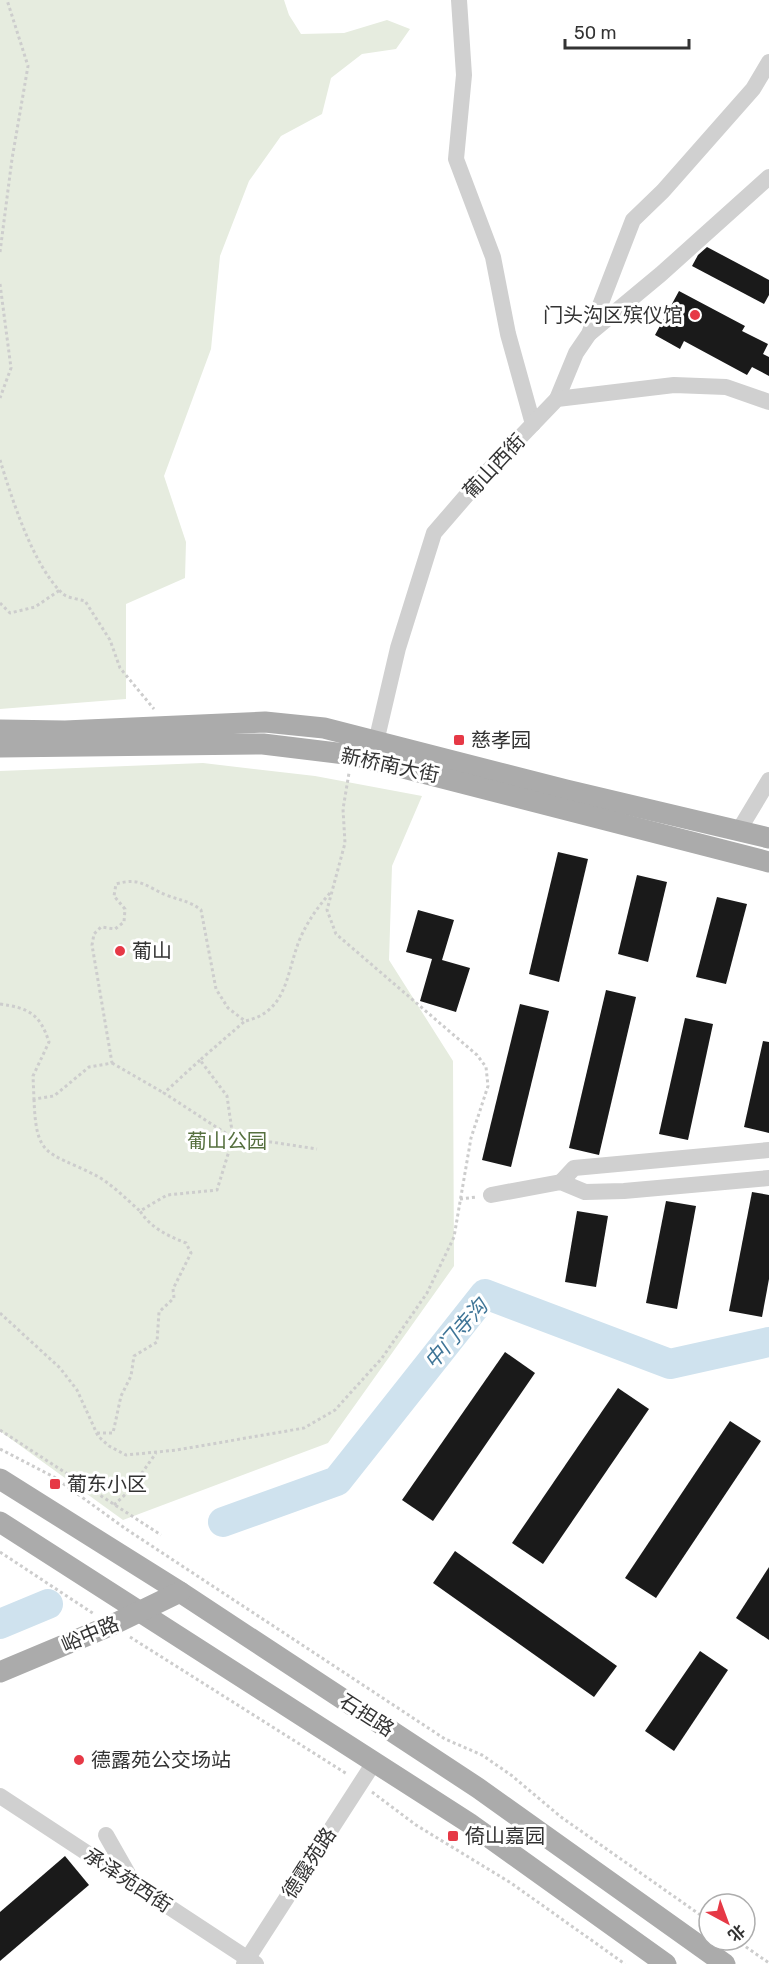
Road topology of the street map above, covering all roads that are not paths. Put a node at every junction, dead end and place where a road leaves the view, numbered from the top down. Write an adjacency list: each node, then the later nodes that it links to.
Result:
1 (459, 0): 7 (street)
2 (769, 62): 4 (street)
3 (769, 177): 4 (street)
4 (589, 334): 5 (street)
5 (557, 399): 6 (street); 7 (street, 葡山西街)
6 (769, 402)
7 (533, 424): 9 (street, 葡山西街)
8 (0, 730): 9 (main road, 新桥南大街)
9 (376, 742): 12 (main road, 新桥南大街)
10 (0, 747): 14 (main road, 新桥南大街)
11 (769, 780): 12 (street)
12 (739, 830): 13 (main road, 新桥南大街)
13 (769, 837)
14 (769, 862)
15 (769, 1150): 17 (street)
16 (769, 1178): 17 (street)
17 (561, 1182): 18 (street)
18 (491, 1195)
19 (0, 1479): 21 (main road, 石担路)
20 (0, 1522): 22 (main road, 石担路)
21 (180, 1592): 22 (main road, 峪中路); 30 (main road, 石担路)
22 (140, 1612): 23 (main road, 峪中路); 24 (main road, 石担路)
23 (0, 1672)
24 (375, 1761): 28 (street, 德露苑路); 29 (main road, 石担路)
25 (0, 1796): 27 (street, 承泽苑西街)
26 (106, 1835): 27 (street)
27 (133, 1883): 28 (street, 承泽苑西街)
28 (249, 1962)
29 (666, 1964)
30 (725, 1964)

